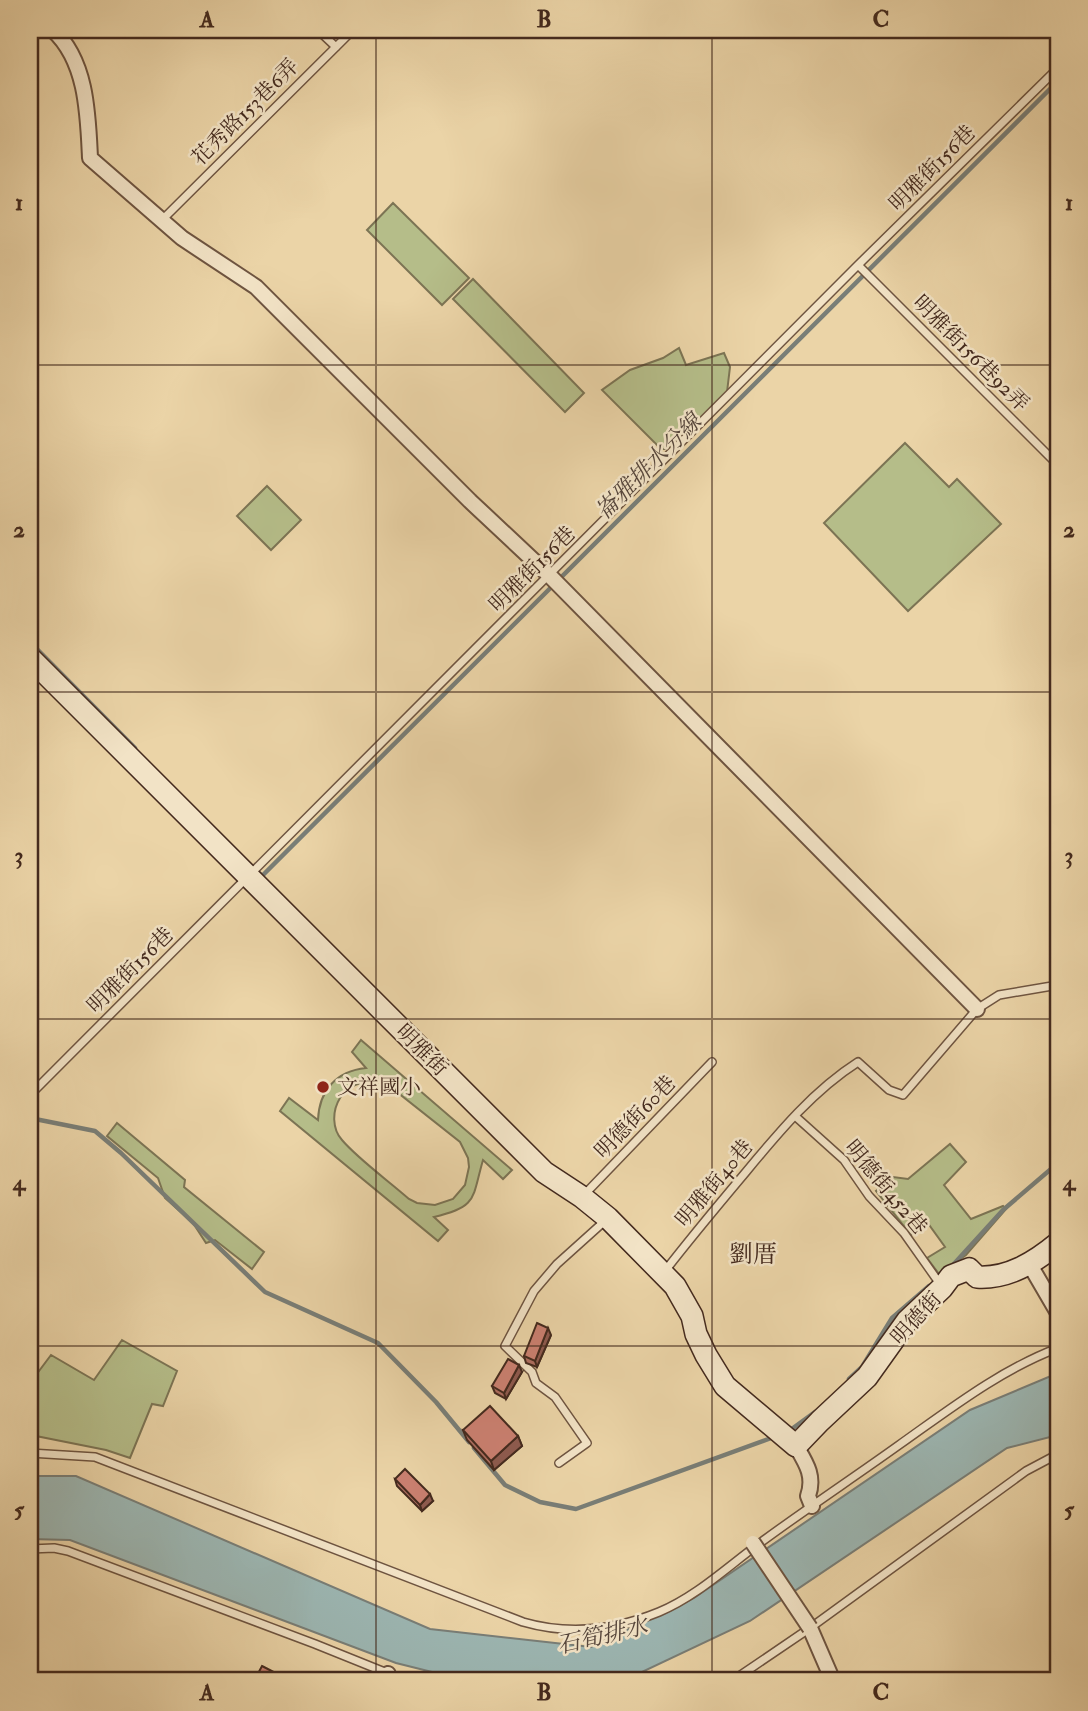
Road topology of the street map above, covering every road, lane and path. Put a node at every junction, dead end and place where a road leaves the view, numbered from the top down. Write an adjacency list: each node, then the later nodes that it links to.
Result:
1 (53, 30): 6 (street)
2 (318, 30): 4 (lane)
3 (354, 30): 4 (lane, 花秀路153巷6弄)
4 (336, 47): 6 (lane, 花秀路153巷6弄)
5 (1058, 68): 7 (lane, 明雅街156巷)
6 (162, 220): 9 (street)
7 (858, 265): 8 (lane, 明雅街156巷92弄); 9 (lane, 明雅街156巷)
8 (1058, 465)
9 (550, 576): 11 (lane, 明雅街156巷); 13 (street)
10 (30, 659): 11 (street, 明雅街)
11 (248, 876): 15 (lane, 明雅街156巷); 17 (street, 明雅街)
12 (1058, 985): 13 (lane)
13 (977, 1009): 16 (lane, 明雅街40巷)
14 (712, 1062): 17 (lane, 明德街60巷)
15 (30, 1095)
16 (795, 1116): 21 (lane, 明雅街40巷); 22 (lane, 明德街452巷)
17 (582, 1197): 18 (street, 明雅街)
18 (608, 1218): 21 (street, 明雅街); 28 (lane)
19 (1058, 1243): 20 (street, 明德街)
20 (1030, 1265): 22 (street, 明德街); 23 (street)
21 (663, 1273): 25 (street, 明雅街)
22 (943, 1288): 25 (street, 明德街)
23 (1058, 1313)
24 (1058, 1348): 29 (lane)
25 (796, 1447): 29 (street)
26 (30, 1453): 29 (lane)
27 (1058, 1454): 32 (lane)
28 (559, 1463)
29 (812, 1506)
30 (753, 1543): 32 (street, bridge)
31 (30, 1549): 33 (lane)
32 (810, 1628): 35 (lane); 36 (street)
33 (386, 1677): 34 (lane)
34 (407, 1681)
35 (732, 1681)
36 (833, 1681)

